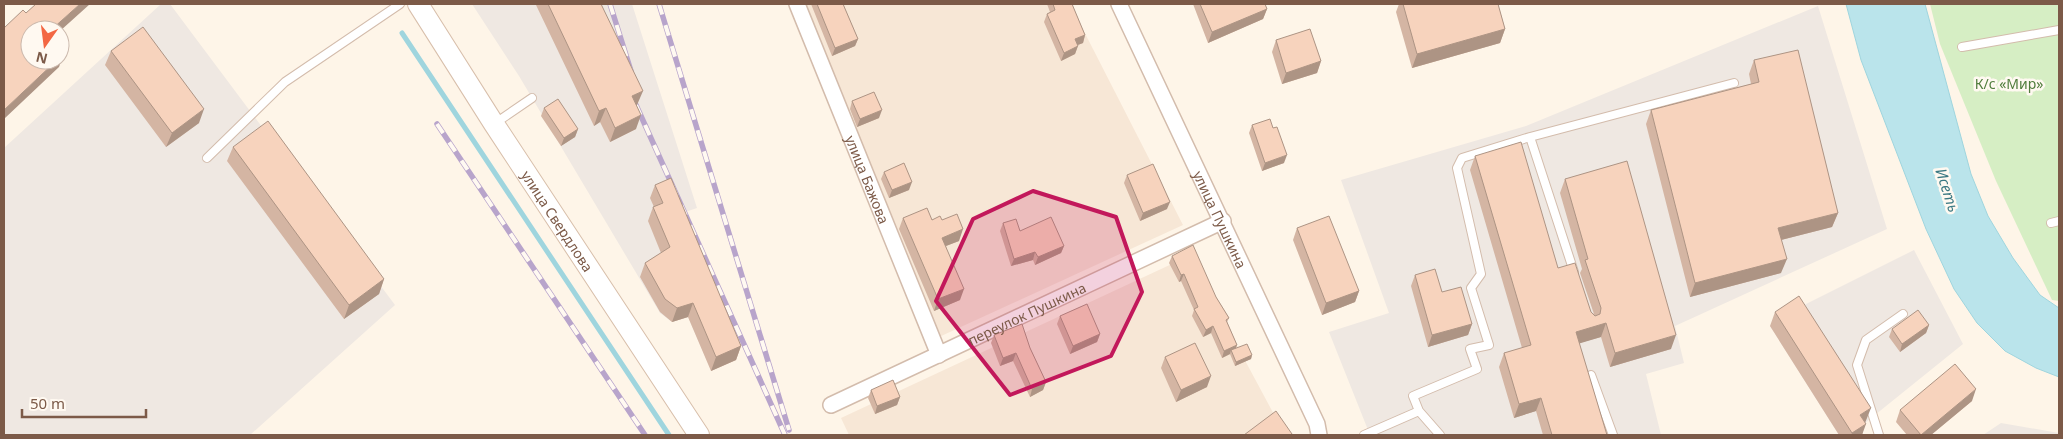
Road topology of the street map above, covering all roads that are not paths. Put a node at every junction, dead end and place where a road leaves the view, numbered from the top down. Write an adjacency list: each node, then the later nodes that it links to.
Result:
1 (400, 4): 11 (lane)
2 (418, 4): 9 (main road, улица Свердлова)
3 (797, 4): 15 (street, улица Бажова)
4 (1118, 4): 12 (street, улица Пушкина)
5 (2059, 30): 6 (lane)
6 (1962, 47)
7 (1734, 83): 10 (lane)
8 (532, 98): 9 (lane)
9 (494, 124): 19 (main road, улица Свердлова)
10 (1530, 137): 13 (lane); 18 (lane)
11 (207, 158)
12 (1223, 221): 15 (street, переулок Пушкина); 20 (street, улица Пушкина)
13 (1576, 277)
14 (1903, 314): 24 (lane)
15 (939, 355): 17 (street, переулок Пушкина)
16 (1590, 375): 23 (lane)
17 (831, 404)
18 (1418, 411): 21 (lane); 22 (lane)
19 (699, 435)
20 (1319, 435)
21 (1364, 435)
22 (1440, 435)
23 (1613, 435)
24 (1879, 435)

